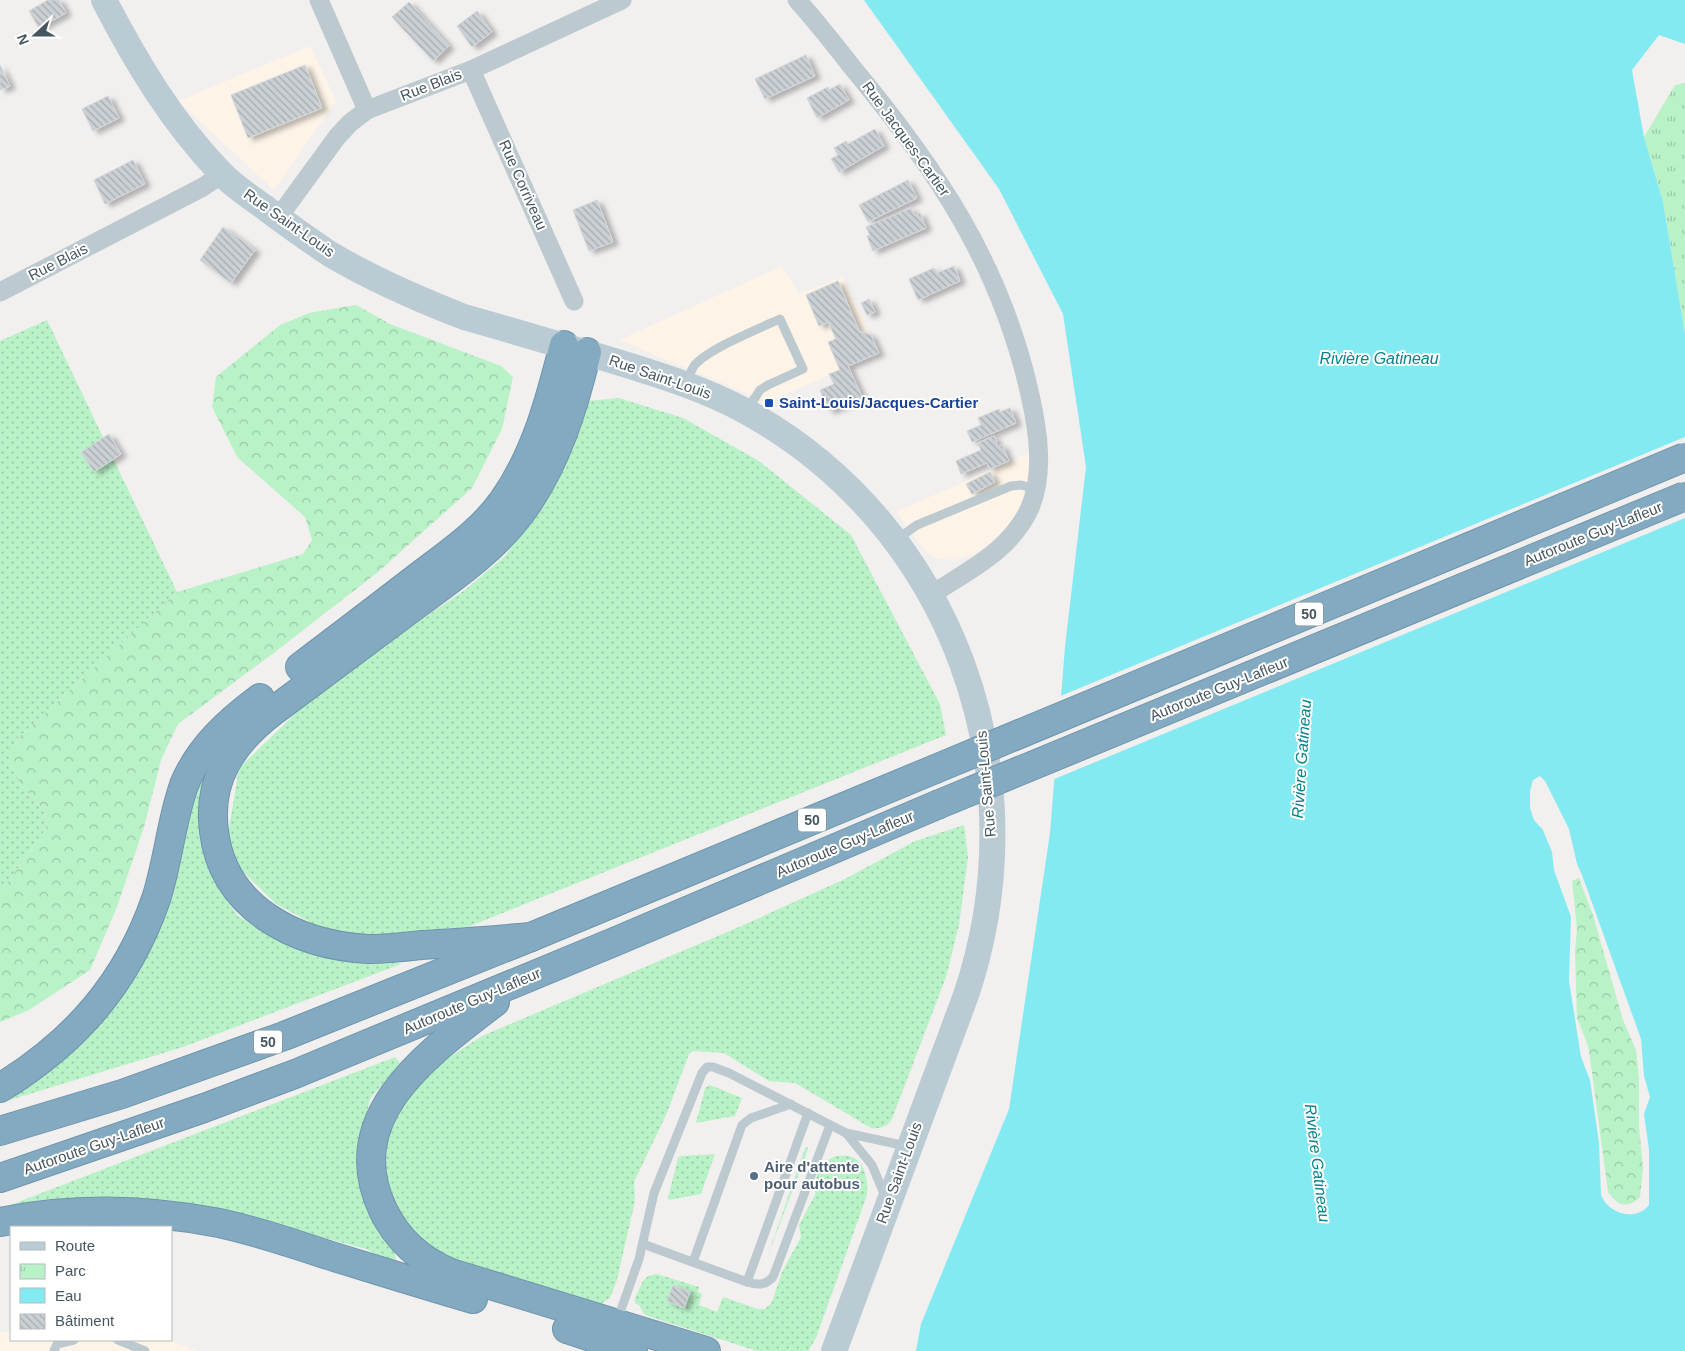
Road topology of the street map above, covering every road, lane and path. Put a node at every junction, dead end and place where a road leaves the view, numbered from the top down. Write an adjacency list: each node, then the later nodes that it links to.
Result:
1 (104, 0): 7 (main road, Rue Saint-Louis)
2 (319, 0): 6 (street)
3 (622, 0): 5 (street, Rue Blais)
4 (797, 0): 15 (street, Rue Jacques-Cartier)
5 (471, 70): 6 (street, Rue Blais); 10 (street, Rue Corriveau)
6 (367, 110): 8 (street, Rue Blais)
7 (222, 174): 8 (main road, Rue Saint-Louis); 9 (street, Rue Blais)
8 (278, 218): 11 (main road, Rue Saint-Louis)
9 (2, 286)
10 (574, 301)
11 (575, 349): 12 (main road, Rue Saint-Louis); 19 (highway); 21 (highway)
12 (685, 384): 13 (main road, Rue Saint-Louis); 13 (lane)
13 (746, 412): 17 (main road, Rue Saint-Louis)
14 (1685, 457): 19 (highway, 50, bridge)
15 (1035, 489): 17 (lane); 18 (street, Rue Jacques-Cartier)
16 (1685, 496): 20 (highway, Autoroute Guy-Lafleur / 50, bridge)
17 (895, 541): 18 (main road, Rue Saint-Louis)
18 (930, 595): 27 (main road, Rue Saint-Louis)
19 (531, 937): 25 (highway, 50)
20 (524, 979): 28 (highway, Autoroute Guy-Lafleur / 50); 34 (highway)
21 (0, 1088)
22 (792, 1104): 23 (lane); 31 (lane); 32 (lane)
23 (808, 1113): 24 (lane); 33 (lane)
24 (830, 1125): 26 (lane); 33 (lane)
25 (0, 1131)
26 (846, 1133): 27 (lane); 29 (lane)
27 (909, 1147): 29 (main road, Rue Saint-Louis)
28 (0, 1178)
29 (888, 1204): 41 (main road, Rue Saint-Louis)
30 (0, 1222): 39 (highway)
31 (643, 1244): 32 (lane); 34 (lane)
32 (693, 1262): 33 (lane)
33 (747, 1282)
34 (615, 1324): 40 (highway)
35 (70, 1341): 37 (lane)
36 (120, 1341): 38 (lane)
37 (54, 1351)
38 (145, 1351)
39 (633, 1351)
40 (706, 1351)
41 (834, 1351)

